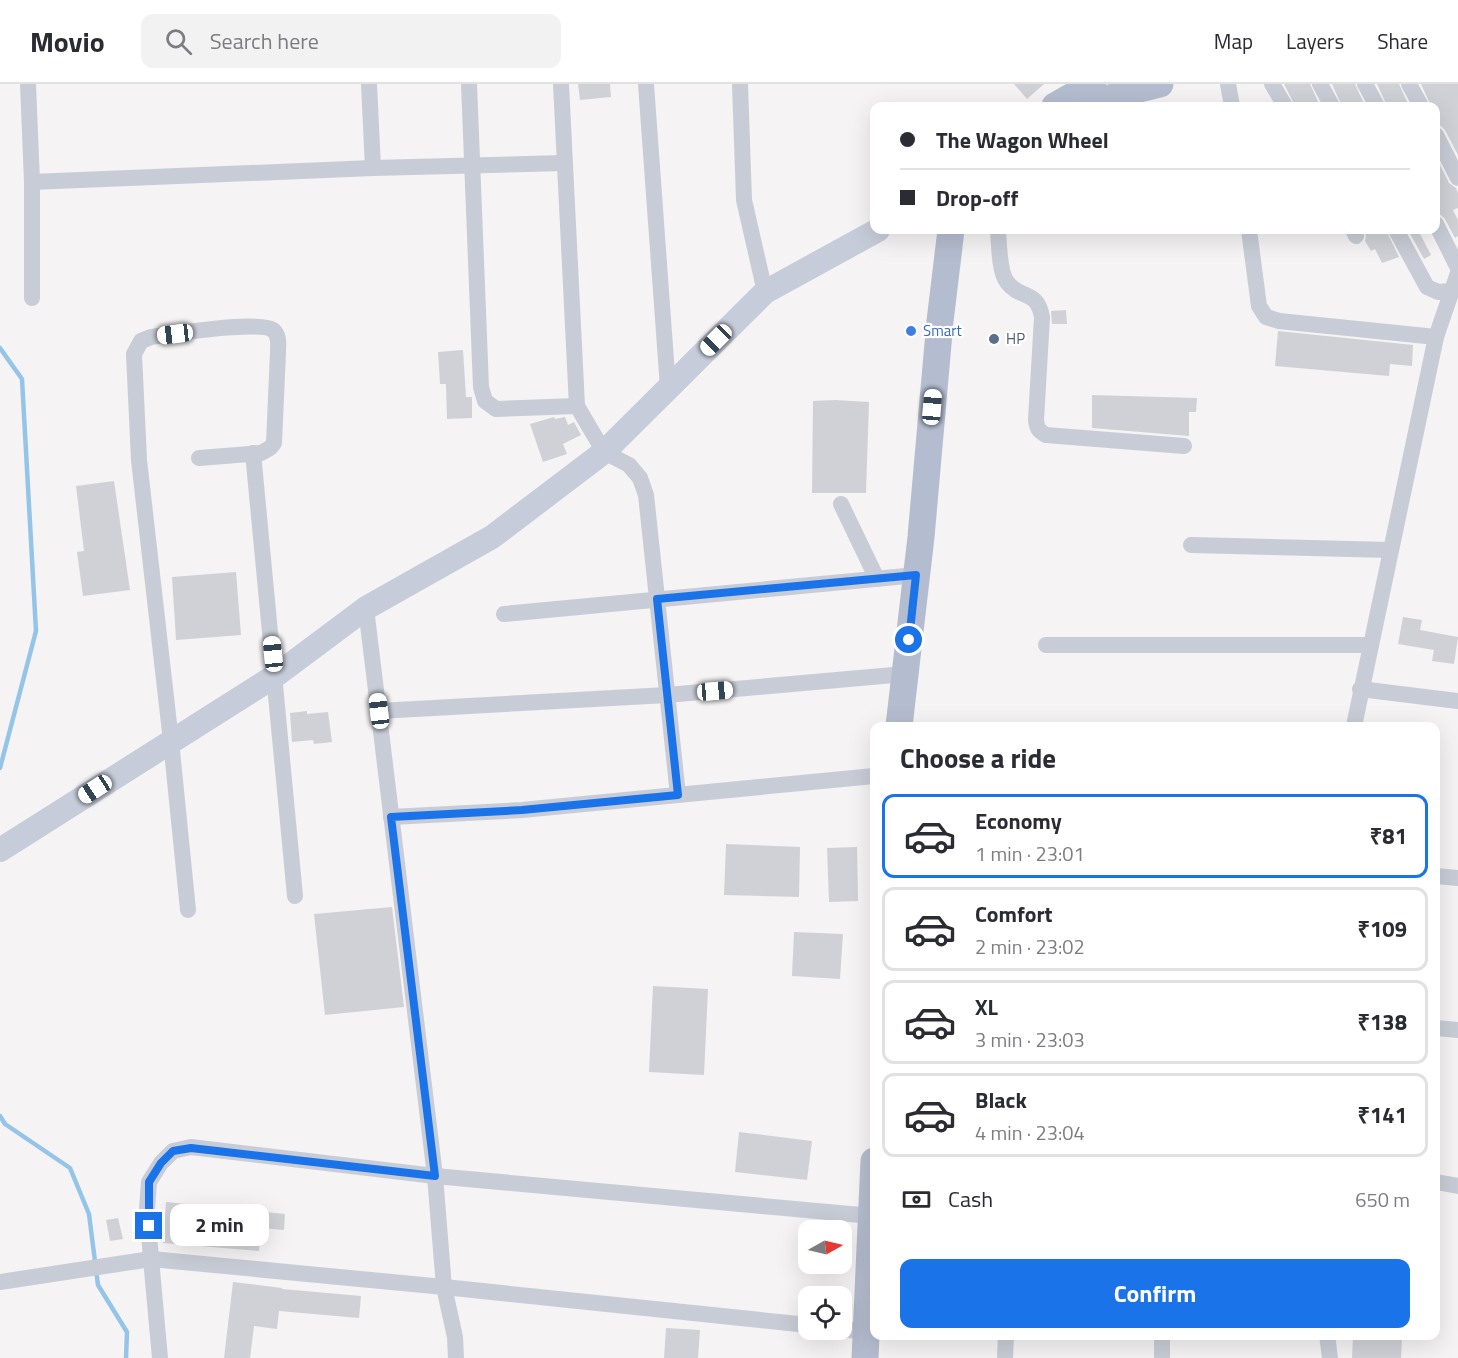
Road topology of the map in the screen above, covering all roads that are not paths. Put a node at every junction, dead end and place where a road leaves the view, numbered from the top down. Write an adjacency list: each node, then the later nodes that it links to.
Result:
1 (28, 84): 26 (street)
2 (369, 84): 24 (street)
3 (469, 84): 23 (street)
4 (561, 84): 22 (street)
5 (646, 84): 40 (street)
6 (740, 84): 37 (street)
7 (1094, 84): 14 (main road)
8 (1160, 84): 15 (main road)
9 (1228, 84): 16 (street)
10 (1272, 84): 17 (street)
11 (1320, 84): 18 (street)
12 (1365, 84): 19 (street)
13 (1409, 84): 20 (street)
14 (1062, 102)
15 (1101, 102)
16 (1231, 102)
17 (1283, 102)
18 (1330, 102)
19 (1375, 102)
20 (1419, 102)
21 (1440, 143): 25 (street)
22 (564, 164): 23 (street); 41 (street)
23 (472, 166): 24 (street); 41 (street)
24 (373, 168): 26 (street)
25 (1458, 178)
26 (32, 182): 38 (street)
27 (1440, 232): 34 (street)
28 (871, 234): 37 (street)
29 (951, 234): 49 (main road)
30 (967, 234): 63 (main road)
31 (999, 234): 42 (street)
32 (1250, 234): 39 (street)
33 (1398, 234): 36 (street)
34 (1458, 268)
35 (1458, 273): 36 (street)
36 (1451, 291): 39 (street)
37 (765, 292): 40 (street)
38 (32, 298)
39 (1436, 337): 48 (street)
40 (668, 388): 43 (street)
41 (577, 406): 43 (street)
42 (1184, 446)
43 (604, 452): 51 (street); 52 (street)
44 (253, 453): 45 (street); 57 (street); 65 (street)
45 (199, 458)
46 (841, 504): 50 (street)
47 (1191, 545): 48 (street)
48 (1390, 550): 55 (street)
49 (916, 575): 50 (street); 56 (main road)
50 (877, 579): 51 (street)
51 (657, 599): 53 (street); 59 (street)
52 (366, 608): 57 (street); 61 (street)
53 (504, 614)
54 (1046, 645): 55 (street)
55 (1370, 645): 58 (street)
56 (905, 674): 59 (street); 62 (main road)
57 (275, 676): 65 (street); 72 (street)
58 (1360, 689): 60 (street); 64 (street)
59 (667, 695): 61 (street); 67 (street)
60 (1458, 701)
61 (379, 711): 68 (street)
62 (899, 722)
63 (918, 722)
64 (1355, 722)
65 (171, 741): 69 (street); 73 (street)
66 (870, 776): 67 (street)
67 (678, 795): 68 (street)
68 (391, 817): 76 (street)
69 (0, 850)
70 (1440, 876): 71 (street)
71 (1458, 878)
72 (295, 896)
73 (188, 910)
74 (1440, 1028): 75 (street)
75 (1458, 1030)
76 (435, 1176): 79 (street); 81 (street); 83 (street)
77 (1440, 1183): 78 (street)
78 (1458, 1186)
79 (870, 1216)
80 (870, 1246): 85 (main road)
81 (151, 1259): 82 (street); 83 (street); 89 (street)
82 (0, 1282)
83 (444, 1287): 84 (street); 90 (street)
84 (798, 1324)
85 (864, 1338): 91 (main road)
86 (1006, 1340): 92 (street)
87 (1162, 1340): 93 (street)
88 (1328, 1340): 94 (street)
89 (160, 1358)
90 (456, 1358)
91 (882, 1358)
92 (1005, 1358)
93 (1162, 1358)
94 (1330, 1358)

